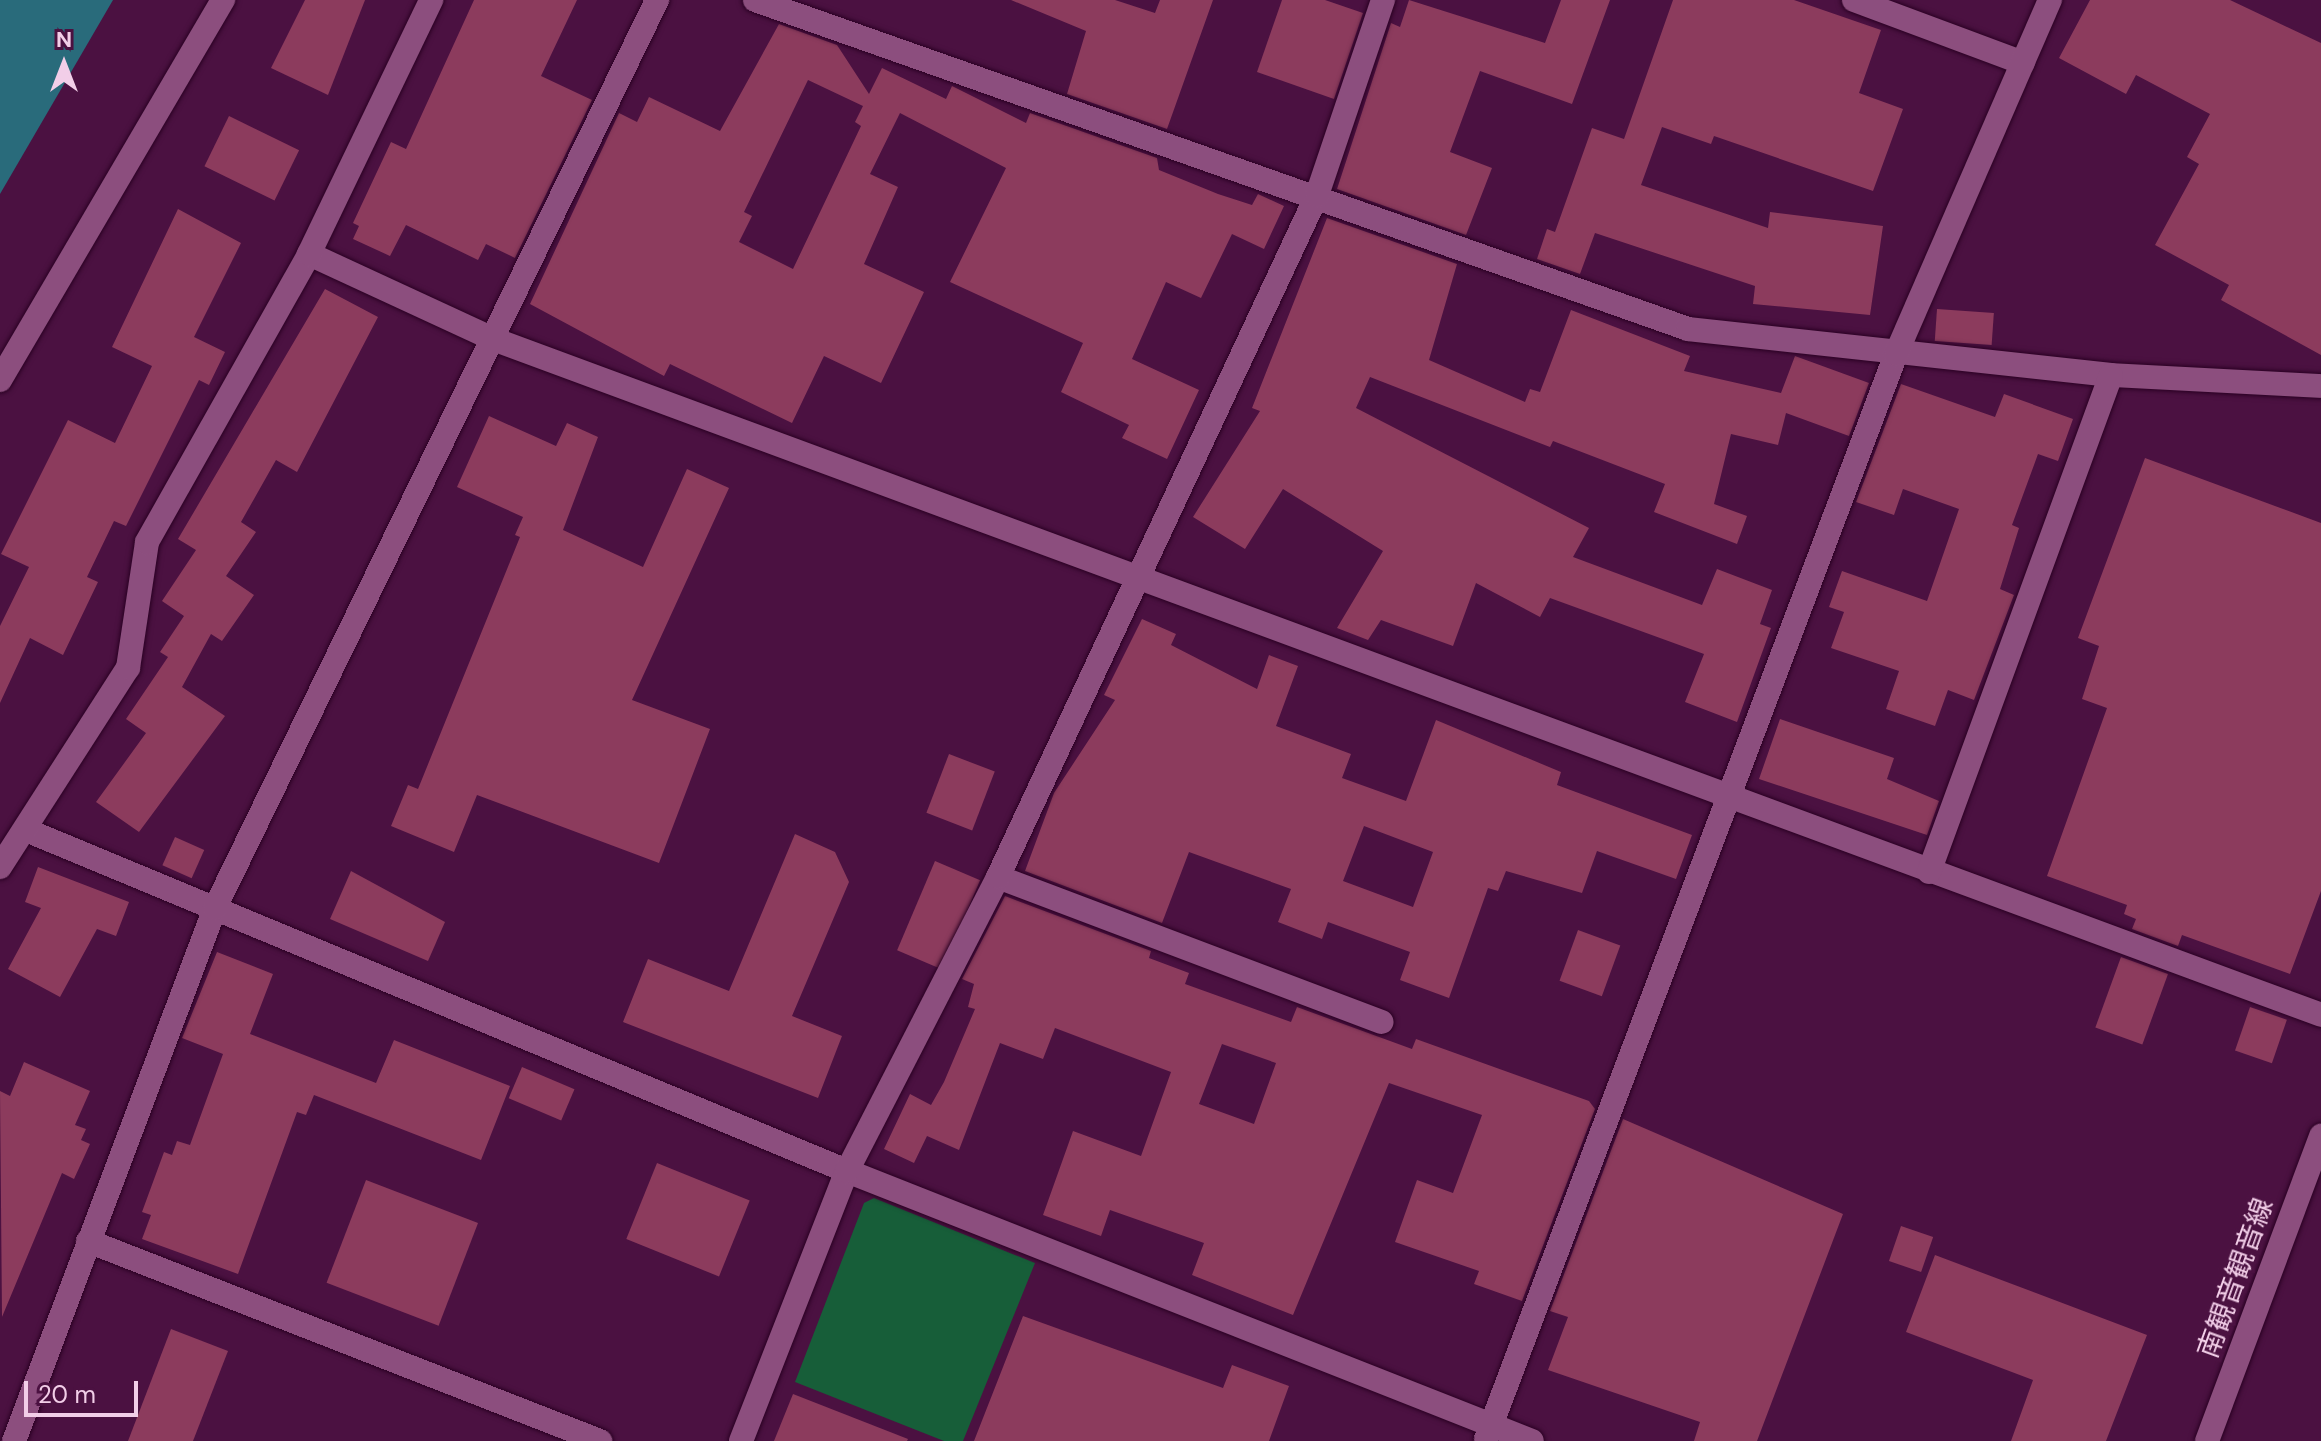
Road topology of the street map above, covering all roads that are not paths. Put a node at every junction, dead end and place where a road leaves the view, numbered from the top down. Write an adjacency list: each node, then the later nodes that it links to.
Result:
1 (223, 0): 14 (street)
2 (431, 0): 10 (street)
3 (657, 0): 11 (street)
4 (755, 0): 9 (street)
5 (1383, 0): 9 (street)
6 (1854, 0): 8 (street)
7 (2050, 0): 8 (street)
8 (2023, 63): 12 (street)
9 (1317, 195): 12 (street); 16 (street)
10 (309, 254): 11 (street); 18 (street)
11 (493, 339): 16 (street); 22 (street)
12 (1896, 354): 13 (street); 17 (street)
13 (2111, 375): 15 (street); 20 (street)
14 (0, 380)
15 (2321, 386)
16 (1139, 580): 17 (street); 21 (street)
17 (1729, 794): 20 (street); 28 (street)
18 (26, 830): 19 (street); 22 (street)
19 (0, 867)
20 (1929, 872): 23 (street)
21 (998, 877): 24 (street); 26 (street)
22 (215, 908): 26 (street); 27 (street)
23 (2321, 1015)
24 (1381, 1022)
25 (2321, 1136): 33 (street, 南観音観音線)
26 (847, 1171): 28 (street); 31 (street)
27 (88, 1241): 29 (street); 30 (street)
28 (1488, 1433): 32 (street)
29 (14, 1441)
30 (600, 1441)
31 (741, 1441)
32 (1532, 1441)
33 (2207, 1441)

